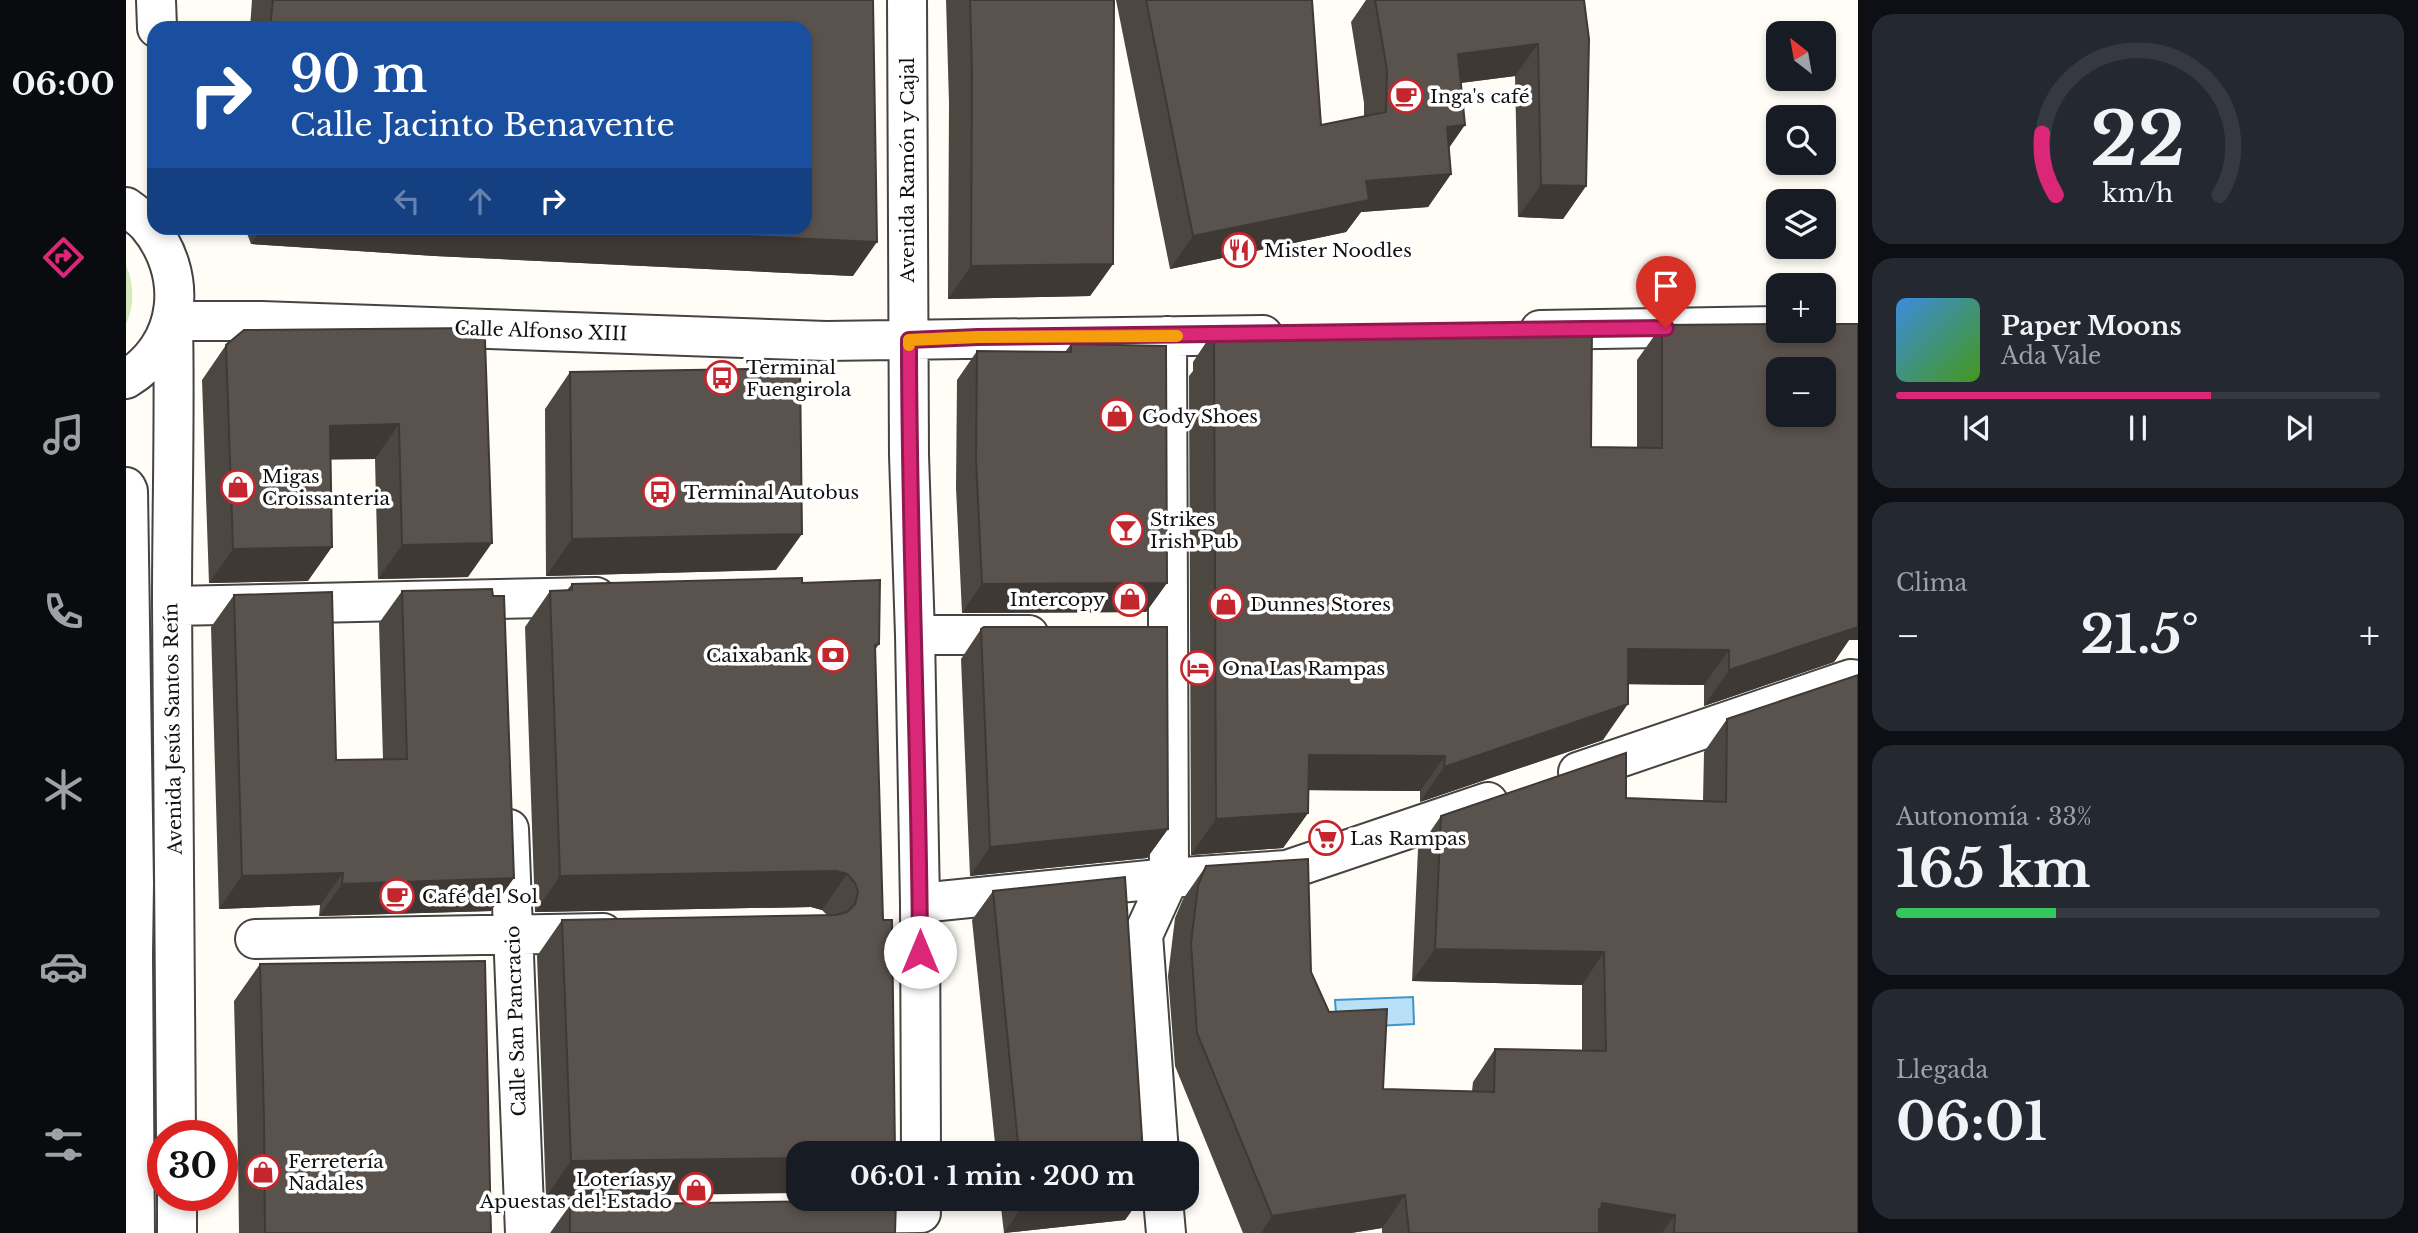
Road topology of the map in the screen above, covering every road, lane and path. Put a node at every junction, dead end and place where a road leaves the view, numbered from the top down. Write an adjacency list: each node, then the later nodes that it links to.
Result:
1 (156, 0): 3 (street)
2 (907, 0): 12 (street, Avenida Ramón y Cajal)
3 (157, 21)
4 (126, 207): 5 (street)
5 (147, 224)
6 (164, 238): 7 (street, Avenida Jesús Santos Reín)
7 (173, 321): 12 (street, Calle Alfonso XIII); 13 (street); 16 (street, Avenida Jesús Santos Reín)
8 (1766, 326): 9 (street)
9 (1512, 331)
10 (1292, 334): 11 (street, Calle Alfonso XIII)
11 (1167, 336): 12 (street, Calle Alfonso XIII); 21 (street)
12 (909, 340): 17 (street, Avenida Ramón y Cajal)
13 (126, 379)
14 (126, 486): 26 (street)
15 (625, 596): 16 (street)
16 (172, 606): 27 (street, Avenida Jesús Santos Reín)
17 (915, 635): 18 (street); 22 (street, Avenida Ramón y Cajal)
18 (1069, 635)
19 (1858, 680): 21 (street)
20 (508, 794): 24 (street, Calle San Pancracio)
21 (1169, 878): 22 (street); 29 (street)
22 (920, 915): 28 (street, Avenida Ramón y Cajal)
23 (635, 932): 24 (street)
24 (512, 934): 25 (street); 35 (street, Calle San Pancracio)
25 (256, 939)
26 (129, 955): 36 (street)
27 (176, 1120)
28 (921, 1141)
29 (1159, 1141)
30 (177, 1211): 37 (street)
31 (1164, 1211): 38 (street)
32 (812, 1215): 33 (street)
33 (921, 1215)
34 (648, 1217): 35 (street)
35 (525, 1226)
36 (135, 1233)
37 (177, 1233)
38 (1166, 1233)

